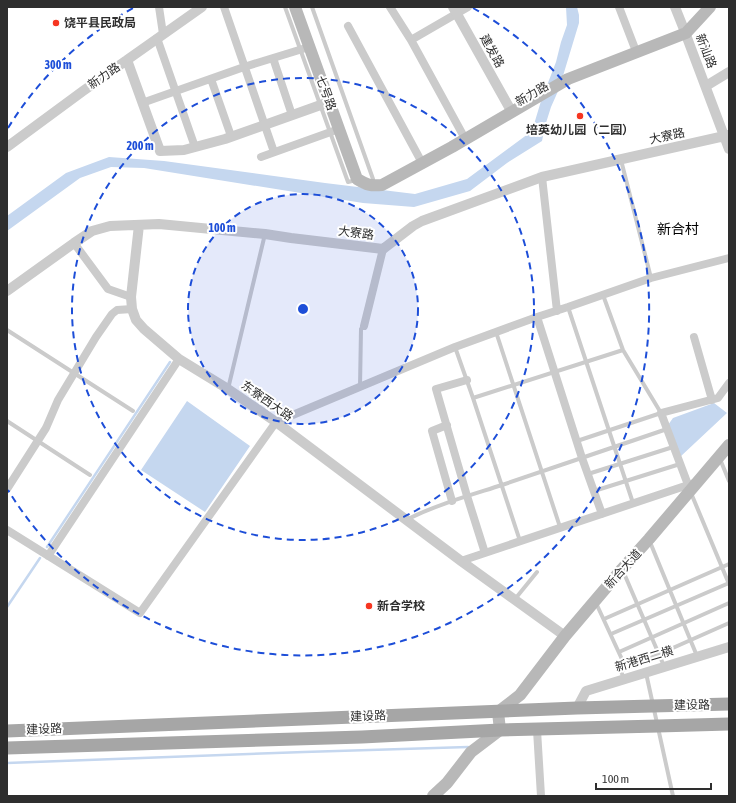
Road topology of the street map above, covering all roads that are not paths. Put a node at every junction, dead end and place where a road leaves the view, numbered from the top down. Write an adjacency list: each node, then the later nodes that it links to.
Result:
1 (159, 7): 17 (street)
2 (202, 7): 17 (street, 新力路)
3 (224, 7): 23 (street)
4 (285, 7): 20 (lane)
5 (295, 7): 20 (main road, 七号路)
6 (304, 7): 47 (main road, 七号路)
7 (312, 7): 47 (lane)
8 (390, 7): 18 (street)
9 (468, 7): 14 (street)
10 (619, 7): 19 (street)
11 (675, 7): 16 (street, 新汕路)
12 (703, 7): 16 (main road, 新力路)
13 (710, 7): 16 (main road)
14 (455, 10): 18 (street); 32 (street, 建发路)
15 (348, 26): 44 (street)
16 (684, 30): 19 (main road, 新力路); 25 (main road); 27 (street, 新汕路)
17 (160, 36): 22 (street, 新力路); 28 (street)
18 (411, 40): 36 (street)
19 (634, 46): 25 (main road, 新力路)
20 (305, 48): 21 (street); 31 (main road, 七号路)
21 (273, 58): 23 (street); 33 (street)
22 (127, 60): 30 (street); 39 (street, 新力路)
23 (244, 68): 26 (street); 34 (street)
24 (729, 72): 27 (street)
25 (569, 75): 29 (main road, 新力路)
26 (211, 79): 28 (street); 37 (street)
27 (706, 86): 38 (street, 新汕路)
28 (176, 92): 30 (street); 40 (street)
29 (540, 92): 32 (main road, 新力路); 46 (main road)
30 (142, 103): 40 (street)
31 (325, 103): 33 (street); 35 (main road, 七号路)
32 (509, 107): 36 (main road, 新力路)
33 (292, 115): 34 (street)
34 (264, 125): 37 (street); 42 (street)
35 (334, 130): 42 (street); 47 (main road, 七号路)
36 (463, 135): 44 (main road, 新力路)
37 (231, 136): 40 (street)
38 (727, 136): 41 (street, 新汕路); 45 (street, 大寮路)
39 (7, 147)
40 (195, 147)
41 (729, 149)
42 (274, 152): 43 (street)
43 (261, 156)
44 (420, 159): 46 (main road, 新力路)
45 (621, 159): 48 (street, 大寮路); 54 (lane)
46 (392, 176): 47 (main road, 新力路); 47 (main road)
47 (364, 177)
48 (542, 177): 52 (street, 大寮路); 60 (street)
49 (139, 225): 50 (street, 大寮路); 51 (street, 大寮路); 57 (street, 东寮西大路)
50 (265, 234): 52 (street, 大寮路); 76 (lane)
51 (74, 243): 55 (street, 大寮路); 57 (street)
52 (383, 249): 62 (street)
53 (729, 258): 54 (street)
54 (651, 278): 56 (street)
55 (7, 291)
56 (603, 295): 58 (street); 67 (lane)
57 (131, 297): 59 (street, 东寮西大路)
58 (568, 307): 60 (street); 69 (lane)
59 (132, 309): 68 (street, 东寮西大路); 71 (street)
60 (557, 311): 61 (street)
61 (537, 316): 64 (street); 70 (street)
62 (364, 326): 75 (lane)
63 (7, 330): 71 (lane)
64 (496, 332): 66 (street); 74 (lane)
65 (694, 337): 78 (street)
66 (455, 347): 72 (lane); 75 (street)
67 (623, 350): 69 (lane); 80 (lane)
68 (179, 359): 76 (street, 东寮西大路); 114 (street)
69 (586, 362): 70 (lane); 85 (lane)
70 (555, 372): 74 (lane); 87 (street)
71 (74, 373): 79 (lane); 86 (street)
72 (467, 380): 77 (lane); 83 (street)
73 (729, 383): 78 (street)
74 (514, 385): 77 (lane); 95 (lane)
75 (360, 387): 82 (street)
76 (228, 389): 82 (street, 东寮西大路)
77 (473, 398): 100 (lane)
78 (712, 400): 80 (street)
79 (133, 411)
80 (661, 413): 84 (street); 85 (lane)
81 (7, 421): 86 (lane)
82 (276, 422): 108 (street, 东寮西大路); 114 (street)
83 (447, 425): 104 (street); 105 (street)
84 (667, 429): 89 (lane); 90 (street)
85 (609, 431): 87 (lane); 89 (lane)
86 (38, 441): 96 (lane); 102 (street)
87 (577, 441): 92 (street)
88 (729, 445): 91 (main road, 新合大道)
89 (614, 447): 92 (lane); 93 (lane)
90 (674, 447): 93 (lane); 94 (street)
91 (719, 457): 99 (lane); 101 (main road, 新合大道)
92 (582, 458): 95 (lane); 97 (street)
93 (620, 464): 97 (lane); 98 (lane)
94 (680, 464): 98 (lane); 101 (street)
95 (542, 471): 100 (lane); 109 (lane)
96 (90, 474)
97 (588, 474): 103 (street)
98 (626, 481): 103 (lane); 106 (lane)
99 (729, 481)
100 (501, 485): 104 (lane); 112 (lane)
101 (692, 486): 106 (street); 111 (main road, 新合大道); 117 (lane)
102 (7, 489)
103 (594, 492): 107 (street)
104 (467, 496): 105 (lane); 113 (street)
105 (452, 501): 108 (lane)
106 (633, 503): 107 (street)
107 (602, 514): 109 (street)
108 (406, 520): 115 (street, 东寮西大路)
109 (560, 527): 112 (street)
110 (7, 530): 114 (street)
111 (649, 539): 118 (main road, 新合大道); 121 (lane)
112 (520, 541): 113 (street)
113 (485, 553): 115 (street)
114 (48, 556)
115 (461, 561): 122 (street, 东寮西大路)
116 (729, 564): 117 (lane)
117 (722, 567): 120 (lane); 121 (lane)
118 (622, 569): 123 (main road, 新合大道); 125 (lane)
119 (537, 572): 122 (lane)
120 (729, 583): 126 (lane)
121 (670, 590): 125 (lane); 126 (lane)
122 (515, 599): 132 (street, 东寮西大路)
123 (595, 601): 127 (lane); 132 (main road, 新合大道)
124 (729, 603): 130 (lane)
125 (638, 604): 127 (lane); 128 (lane)
126 (676, 606): 128 (lane); 130 (lane)
127 (604, 619): 131 (lane)
128 (645, 620): 131 (lane); 133 (lane)
129 (729, 623): 134 (lane)
130 (684, 624): 133 (lane); 134 (lane)
131 (611, 634): 136 (lane)
132 (565, 636): 146 (main road, 新合大道)
133 (652, 638): 136 (lane); 138 (lane)
134 (691, 640): 137 (lane); 138 (lane)
135 (729, 646): 137 (street, 新港西二横)
136 (619, 652): 140 (lane)
137 (696, 653): 139 (street, 新港西二横)
138 (659, 654): 139 (lane); 140 (lane)
139 (663, 663): 141 (street, 新港西二横)
140 (626, 668): 142 (lane)
141 (646, 672): 142 (street, 新港西二横); 144 (lane)
142 (623, 676): 145 (street, 新港西二横)
143 (729, 704): 144 (main road, 建设路)
144 (654, 706): 145 (main road, 建设路); 148 (lane)
145 (577, 708): 146 (main road, 建设路)
146 (498, 712): 149 (main road); 151 (main road, 建设路)
147 (729, 724): 148 (main road, 建设路)
148 (658, 726): 150 (main road, 建设路); 155 (lane)
149 (500, 730): 150 (main road, 建设路); 152 (main road, 建设路); 153 (main road)
150 (537, 730): 154 (street)
151 (7, 731)
152 (7, 748)
153 (433, 796)
154 (541, 796)
155 (673, 796)

